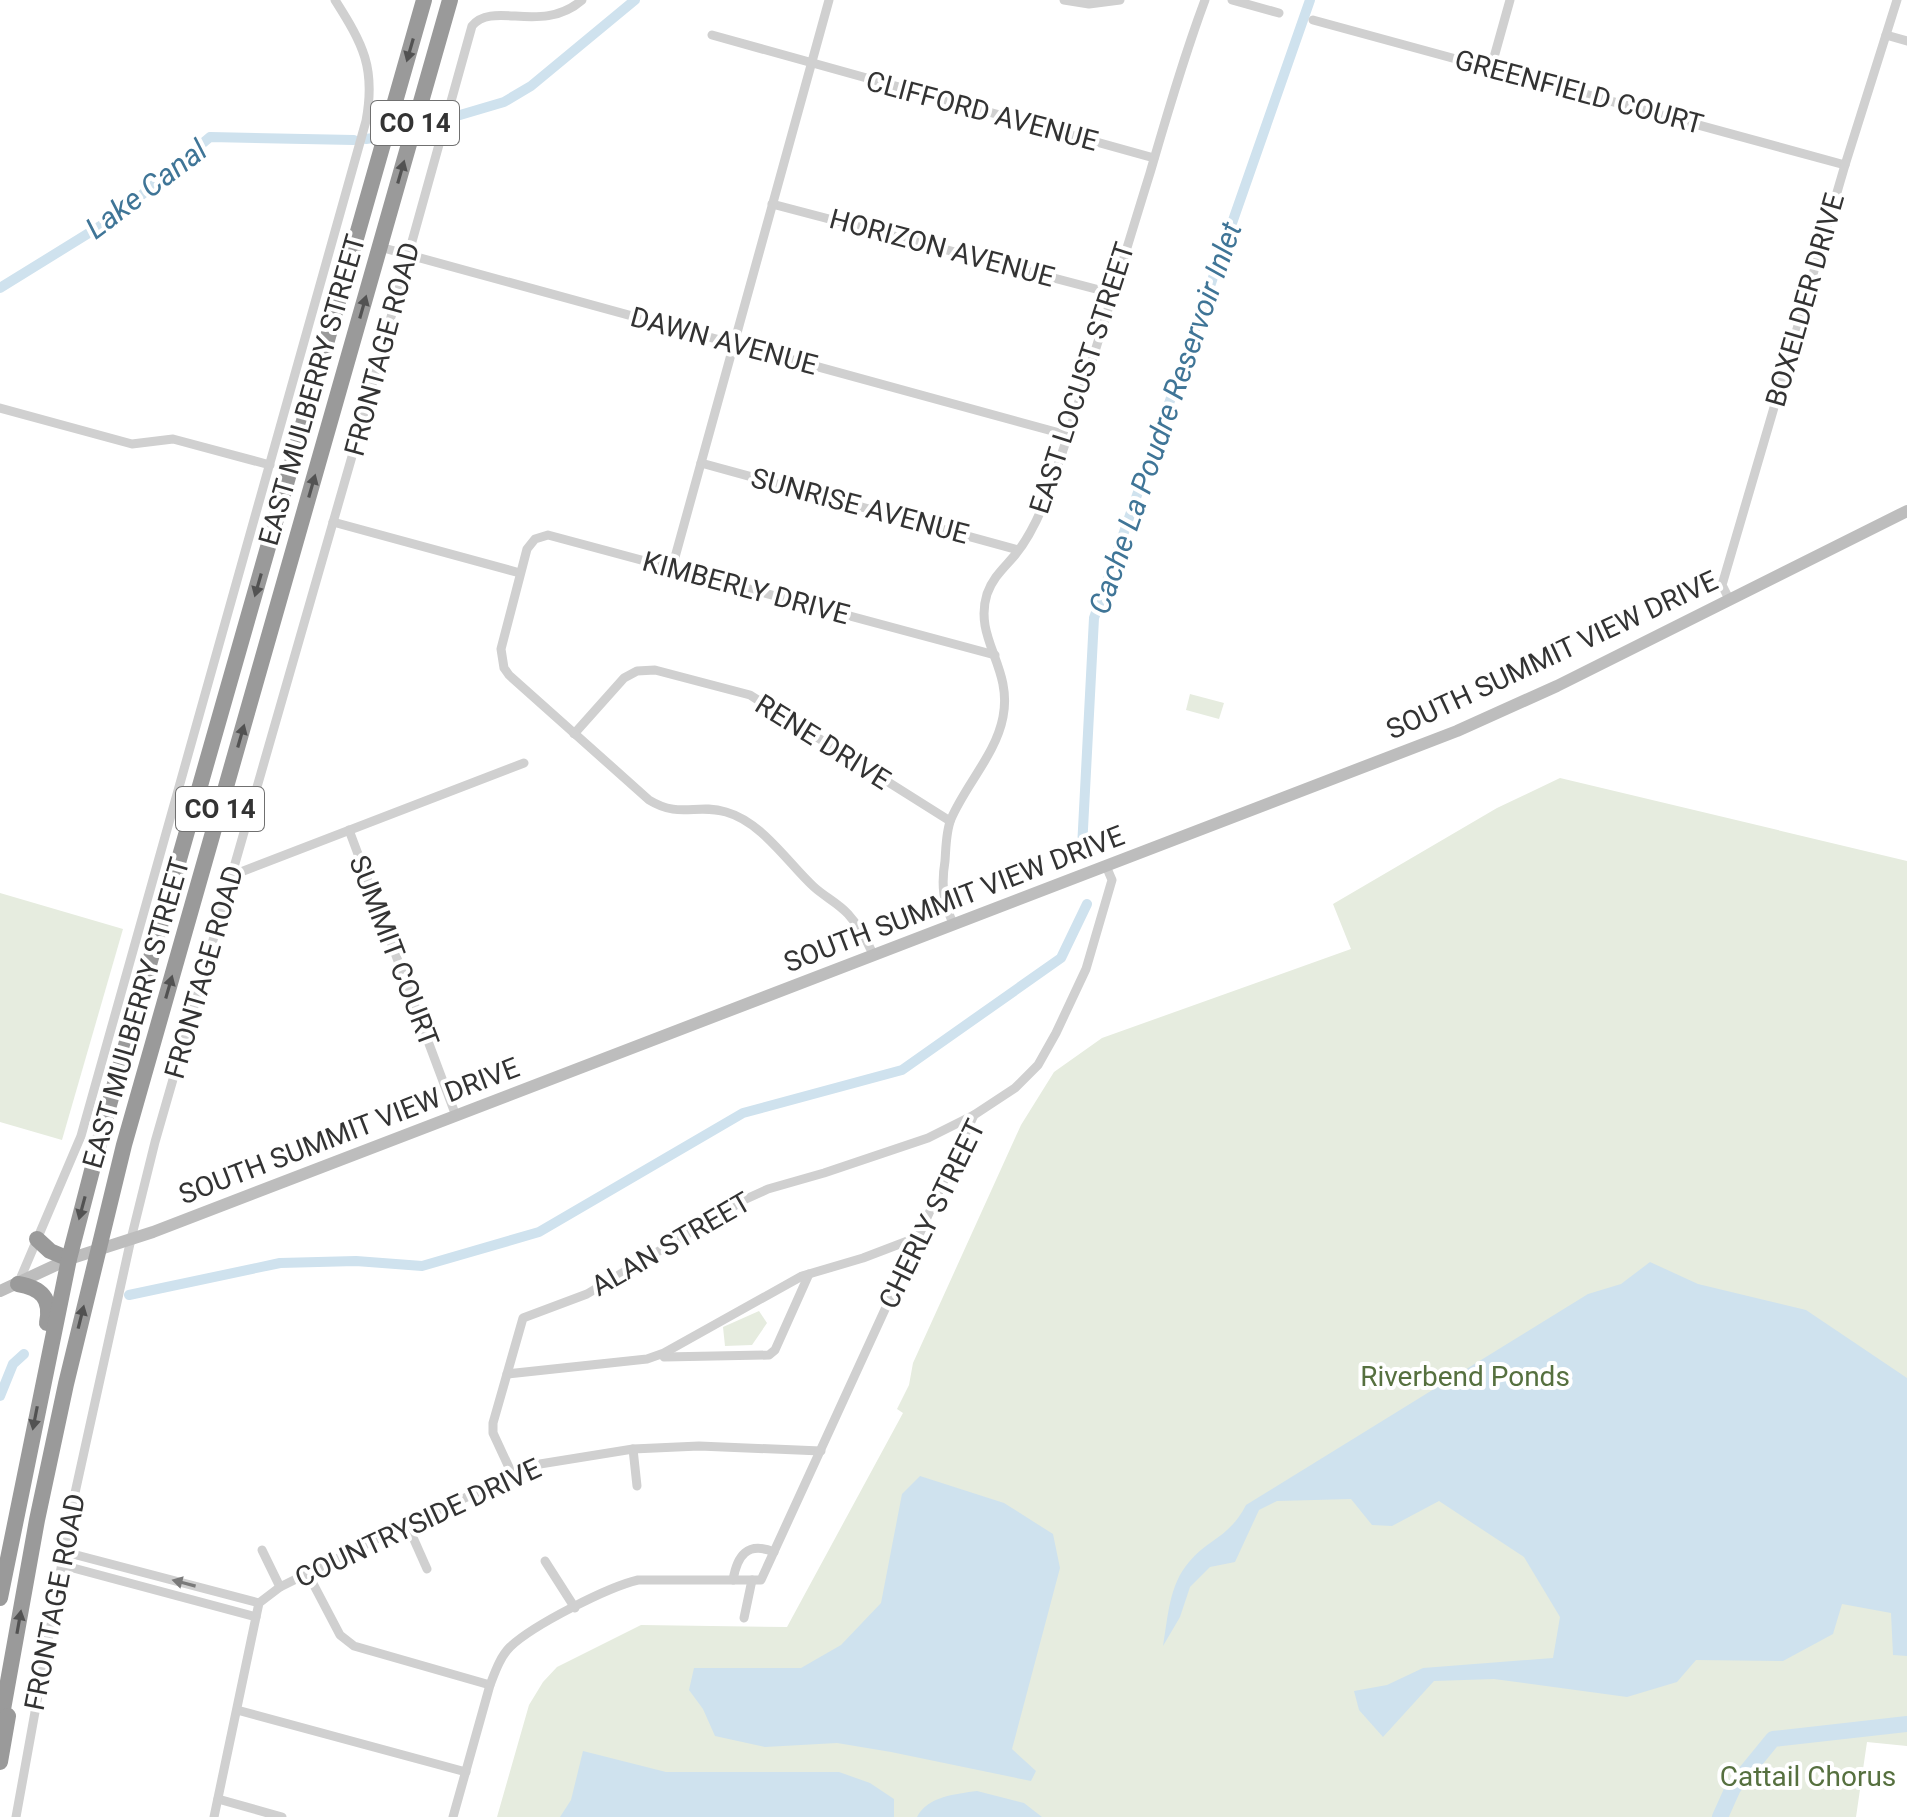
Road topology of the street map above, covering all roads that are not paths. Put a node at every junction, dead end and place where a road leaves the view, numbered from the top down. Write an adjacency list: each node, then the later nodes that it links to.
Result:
1 (335, 0): 22 (street)
2 (450, 0): 24 (highway, EAST MULBERRY STREET / CO 14, one-way to 2)
3 (582, 0): 25 (street, FRONTAGE ROAD)
4 (829, 0): 17 (street)
5 (1064, 0): 6 (street)
6 (1120, 0)
7 (1205, 0): 19 (street, EAST LOCUST STREET)
8 (1232, 0): 12 (street)
9 (1510, 0): 18 (street)
10 (1897, 0): 15 (street, BOXELDER DRIVE)
11 (422, 5): 23 (highway, EAST MULBERRY STREET / CO 14, one-way to 23)
12 (1279, 13)
13 (1313, 20): 18 (street, GREENFIELD COURT)
14 (712, 35): 17 (street, CLIFFORD AVENUE)
15 (1886, 35): 16 (street); 20 (street, BOXELDER DRIVE)
16 (1907, 41)
17 (811, 64): 19 (street, CLIFFORD AVENUE); 21 (street)
18 (1491, 68): 20 (street, GREENFIELD COURT)
19 (1154, 158): 26 (street, EAST LOCUST STREET)
20 (1845, 165): 37 (street, BOXELDER DRIVE)
21 (772, 204): 26 (street, HORIZON AVENUE); 27 (street)
22 (334, 234): 23 (street); 31 (street)
23 (356, 240): 53 (highway, EAST MULBERRY STREET / CO 14, one-way to 53)
24 (380, 247): 25 (street, DAWN AVENUE); 52 (highway, EAST MULBERRY STREET / CO 14, one-way to 24)
25 (408, 254): 27 (street, DAWN AVENUE); 33 (street, FRONTAGE ROAD)
26 (1111, 293): 29 (street, EAST LOCUST STREET)
27 (733, 344): 29 (street, DAWN AVENUE); 30 (street)
28 (0, 408): 31 (street)
29 (1067, 435): 34 (street, EAST LOCUST STREET)
30 (701, 463): 34 (street, SUNRISE AVENUE); 35 (street)
31 (270, 465): 50 (street)
32 (1907, 511): 37 (street, SOUTH SUMMIT VIEW DRIVE)
33 (333, 522): 36 (street); 44 (street, FRONTAGE ROAD)
34 (1018, 550): 38 (street, EAST LOCUST STREET)
35 (672, 568): 36 (street, KIMBERLY DRIVE); 38 (street, KIMBERLY DRIVE)
36 (520, 573): 39 (street, KIMBERLY DRIVE)
37 (1729, 599): 43 (street, SOUTH SUMMIT VIEW DRIVE)
38 (995, 655): 41 (street, EAST LOCUST STREET)
39 (574, 734): 41 (street, RENE DRIVE); 46 (street, KIMBERLY DRIVE)
40 (524, 763): 42 (street)
41 (950, 821): 45 (street, EAST LOCUST STREET)
42 (349, 830): 44 (street); 48 (street, SUMMIT COURT)
43 (1106, 866): 45 (street, SOUTH SUMMIT VIEW DRIVE); 47 (street, CHERLY STREET)
44 (233, 875): 51 (street, FRONTAGE ROAD)
45 (954, 925): 46 (street, SOUTH SUMMIT VIEW DRIVE)
46 (874, 956): 48 (street, SOUTH SUMMIT VIEW DRIVE)
47 (974, 1115): 49 (street, CHERLY STREET); 58 (street, ALAN STREET)
48 (456, 1116): 51 (street, SOUTH SUMMIT VIEW DRIVE)
49 (918, 1237): 54 (street); 61 (street, CHERLY STREET)
50 (37, 1239): 53 (highway); 55 (street)
51 (131, 1239): 52 (street, SOUTH SUMMIT VIEW DRIVE); 66 (street, FRONTAGE ROAD)
52 (97, 1251): 53 (street, SOUTH SUMMIT VIEW DRIVE); 80 (highway, EAST MULBERRY STREET / CO 14, one-way to 52)
53 (69, 1259): 55 (street, SOUTH SUMMIT VIEW DRIVE); 59 (highway, EAST MULBERRY STREET / CO 14)
54 (809, 1274): 57 (street); 57 (street)
55 (18, 1284): 56 (street, SOUTH SUMMIT VIEW DRIVE); 59 (highway)
56 (0, 1291)
57 (647, 1359): 58 (street)
58 (507, 1374): 62 (street, ALAN STREET)
59 (42, 1385): 75 (highway, EAST MULBERRY STREET / CO 14, one-way to 75)
60 (633, 1449): 61 (street, COUNTRYSIDE DRIVE); 62 (street, COUNTRYSIDE DRIVE); 63 (street)
61 (821, 1451): 67 (street, CHERLY STREET)
62 (513, 1476): 64 (street, COUNTRYSIDE DRIVE)
63 (637, 1486)
64 (407, 1524): 70 (street); 71 (street, COUNTRYSIDE DRIVE)
65 (262, 1550): 74 (street)
66 (65, 1552): 69 (street, FRONTAGE ROAD); 76 (street, one-way to 66)
67 (774, 1552): 72 (street); 73 (street, CHERLY STREET)
68 (545, 1561): 77 (street)
69 (62, 1565): 78 (street); 87 (street, FRONTAGE ROAD)
70 (427, 1569)
71 (308, 1574): 74 (street, COUNTRYSIDE DRIVE); 81 (street)
72 (733, 1580): 73 (street); 77 (street)
73 (757, 1580): 79 (street, CHERLY STREET)
74 (280, 1587): 76 (street, COUNTRYSIDE DRIVE)
75 (0, 1598)
76 (259, 1603): 78 (street)
77 (575, 1608): 81 (street)
78 (256, 1617): 82 (street)
79 (744, 1618)
80 (12, 1659): 83 (highway, EAST MULBERRY STREET / CO 14); 84 (highway)
81 (490, 1685): 85 (street)
82 (237, 1710): 85 (street); 86 (street)
83 (0, 1726)
84 (0, 1762)
85 (466, 1772): 90 (street)
86 (218, 1799): 88 (street); 89 (street)
87 (16, 1817)
88 (214, 1817)
89 (282, 1817)
90 (453, 1817)

